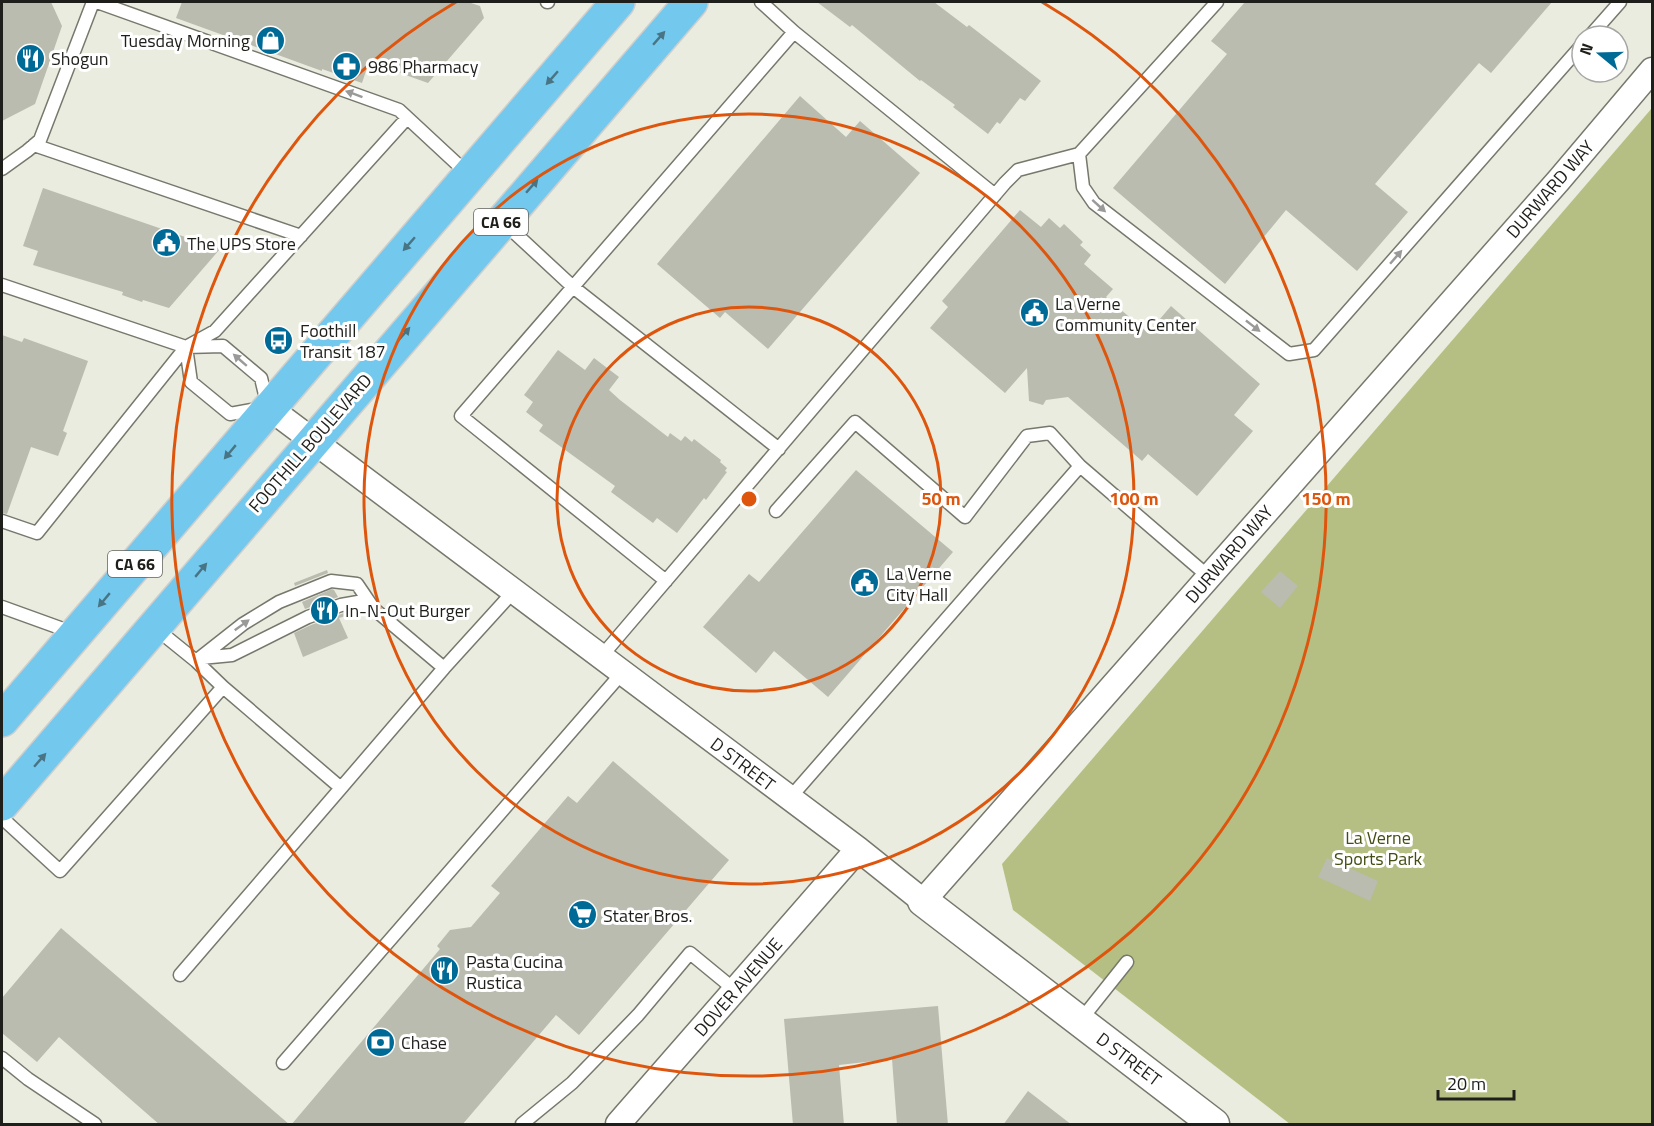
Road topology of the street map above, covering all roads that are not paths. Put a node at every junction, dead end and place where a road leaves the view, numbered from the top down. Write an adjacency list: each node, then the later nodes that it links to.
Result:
1 (93, 2): 13 (lane)
2 (98, 2): 12 (lane, one-way to 2)
3 (618, 2): 16 (main road, CA 66, one-way to 16)
4 (691, 2): 18 (main road, FOOTHILL BOULEVARD / CA 66, one-way to 4)
5 (761, 2): 9 (lane)
6 (1217, 2): 14 (lane)
7 (1620, 2): 8 (lane)
8 (1601, 24)
9 (794, 32): 17 (lane); 21 (lane)
10 (1570, 59): 14 (lane, one-way to 10)
11 (1653, 70): 29 (street, DURWARD WAY)
12 (407, 118): 16 (lane); 19 (lane)
13 (34, 145): 15 (lane); 19 (lane)
14 (1079, 154): 17 (lane)
15 (2, 169)
16 (469, 175): 23 (main road, CA 66, one-way to 23)
17 (995, 195): 25 (lane)
18 (502, 221): 21 (lane); 24 (main road, FOOTHILL BOULEVARD / CA 66, one-way to 18)
19 (301, 236): 22 (lane)
20 (2, 285): 22 (lane)
21 (573, 287): 25 (lane); 30 (lane)
22 (186, 347): 23 (lane, one-way to 22); 23 (lane); 28 (lane)
23 (268, 407): 24 (street, D STREET); 35 (main road, CA 66, one-way to 35)
24 (311, 441): 31 (street, D STREET); 34 (main road, FOOTHILL BOULEVARD / CA 66, one-way to 24)
25 (779, 449): 30 (lane)
26 (1080, 466): 27 (lane); 29 (lane); 43 (lane)
27 (776, 511)
28 (2, 521)
29 (1209, 577): 47 (street, DURWARD WAY)
30 (666, 581): 36 (lane)
31 (513, 592): 36 (street, D STREET); 38 (lane)
32 (2, 607): 35 (lane)
33 (374, 609): 37 (lane); 37 (lane, one-way to 33); 38 (lane)
34 (154, 626): 37 (lane); 44 (main road, FOOTHILL BOULEVARD / CA 66, one-way to 34)
35 (75, 633): 41 (main road, CA 66)
36 (600, 658): 39 (street, D STREET)
37 (199, 659): 40 (lane)
38 (444, 668): 42 (lane)
39 (622, 674): 43 (street, D STREET); 53 (lane)
40 (223, 687): 42 (lane); 45 (lane)
41 (2, 717)
42 (341, 788): 49 (lane)
43 (789, 799): 46 (street, D STREET)
44 (2, 804)
45 (2, 818)
46 (858, 849): 47 (street, D STREET); 50 (street, DOVER AVENUE)
47 (923, 901): 51 (street, D STREET)
48 (1127, 962): 51 (lane)
49 (180, 975)
50 (735, 990): 55 (lane); 56 (street, DOVER AVENUE)
51 (1080, 1022): 57 (street, D STREET)
52 (2, 1058): 54 (lane)
53 (283, 1063)
54 (95, 1125)
55 (522, 1125)
56 (618, 1125)
57 (1214, 1125)

